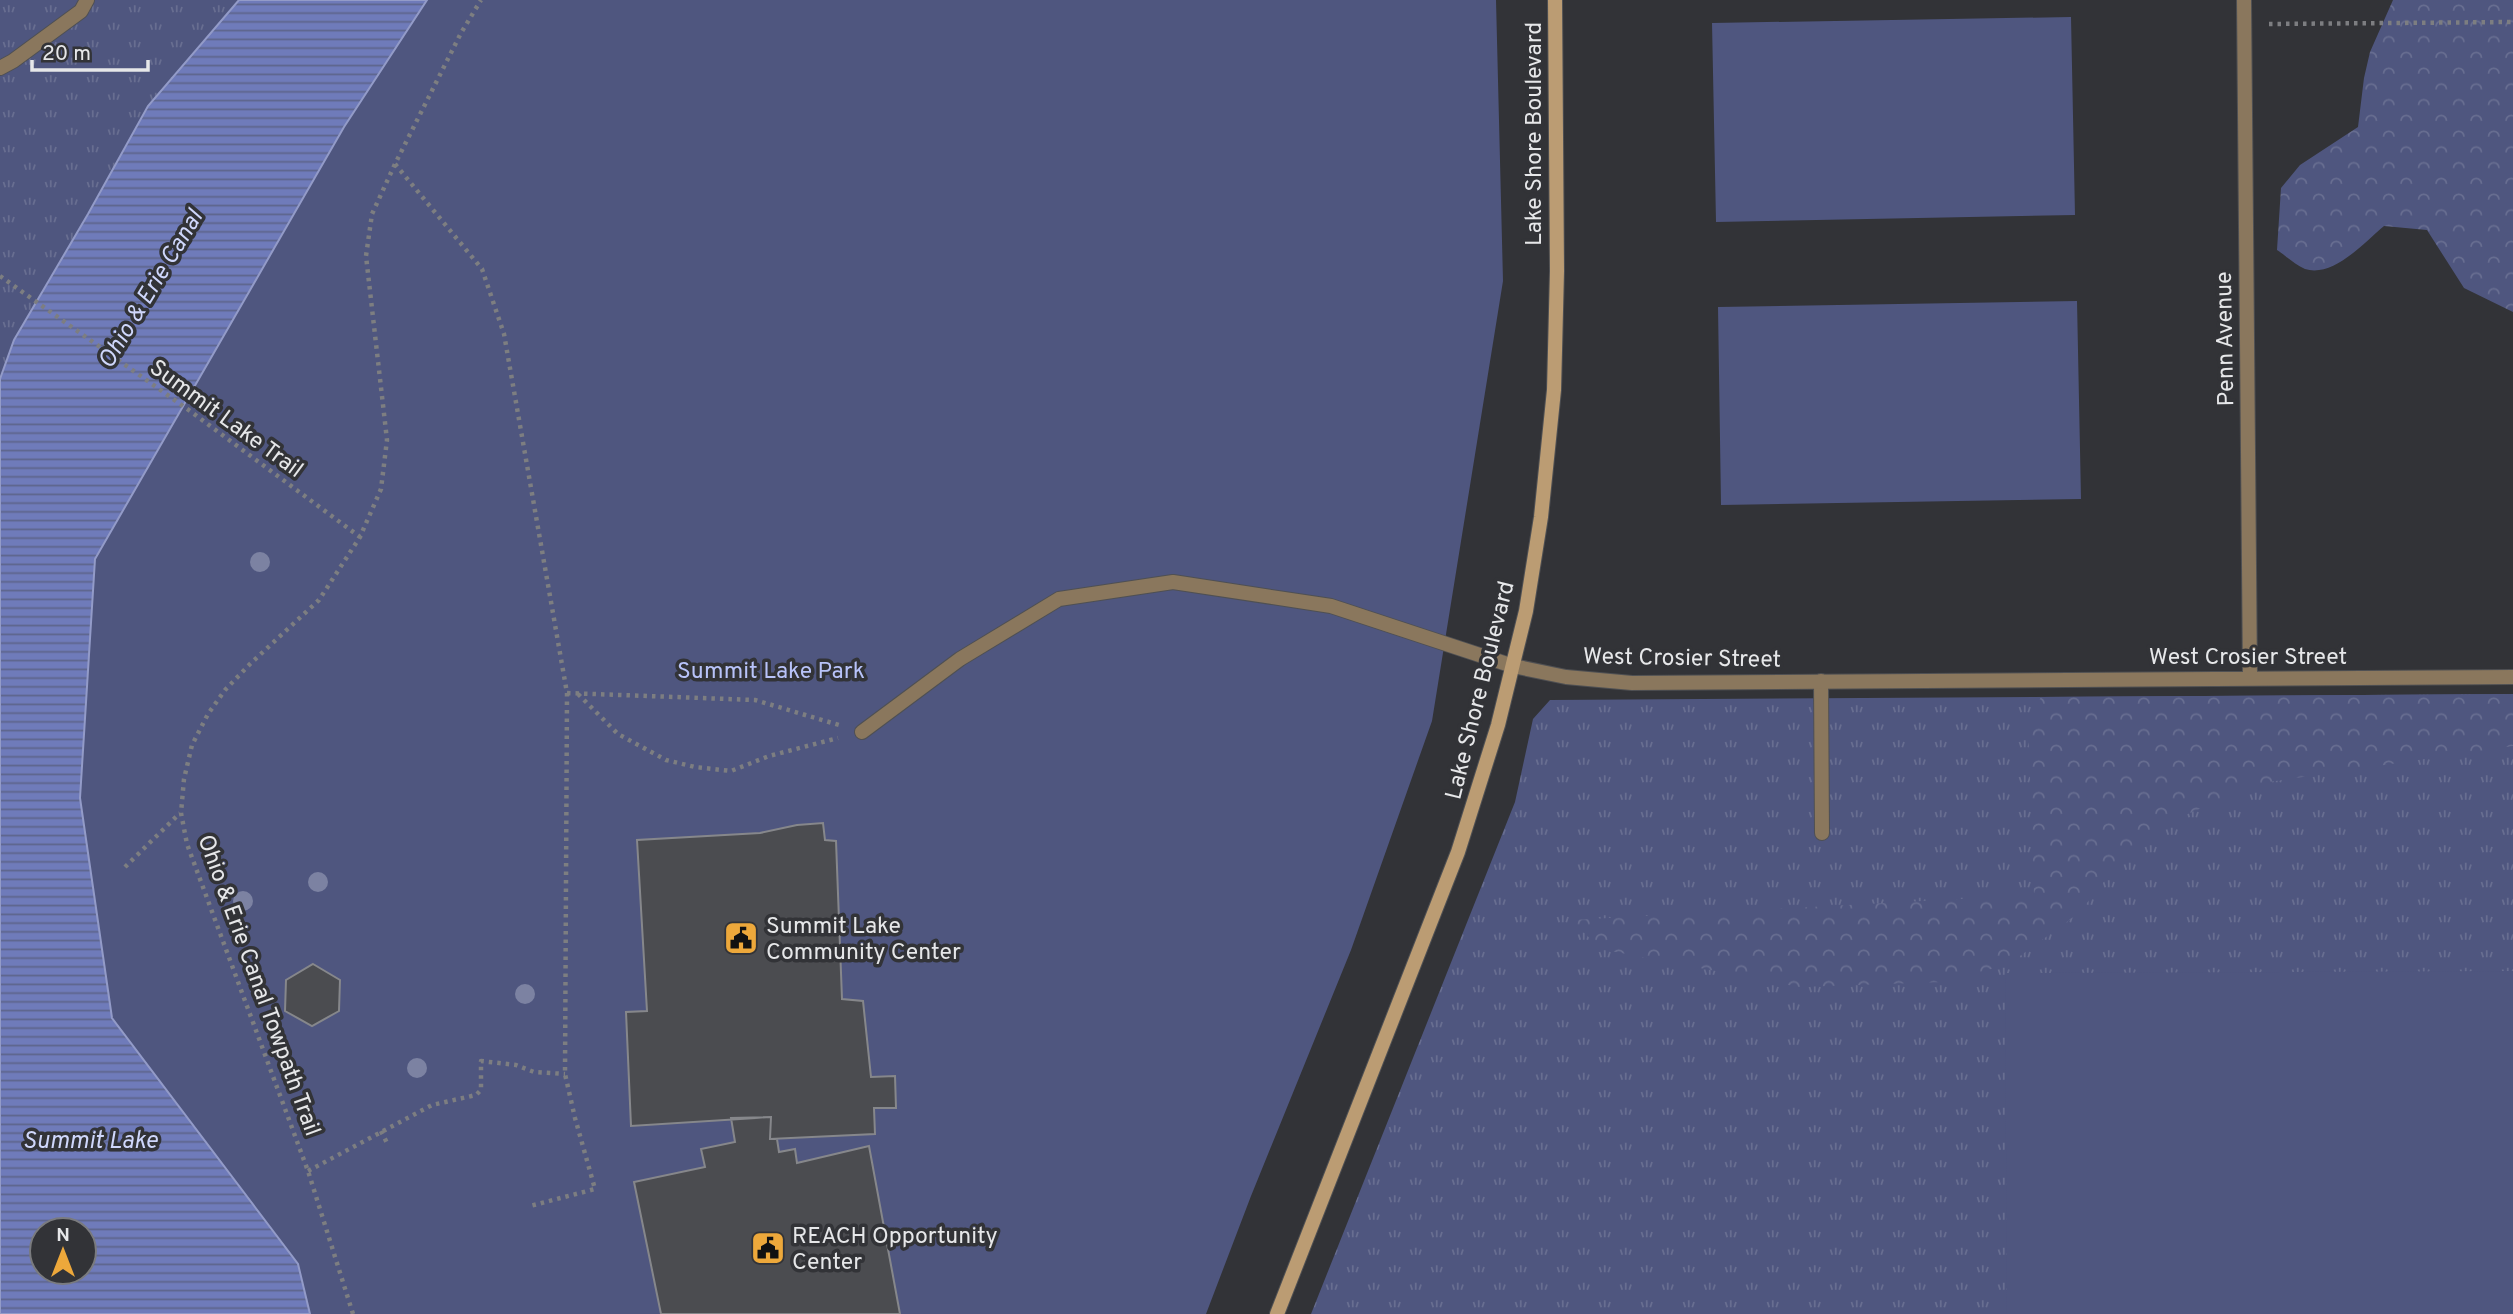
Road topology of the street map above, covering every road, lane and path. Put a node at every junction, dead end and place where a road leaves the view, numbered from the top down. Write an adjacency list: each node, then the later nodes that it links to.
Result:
1 (87, 0): 7 (street)
2 (481, 0): 8 (path, Ohio & Erie Canal Towpath Trail)
3 (1555, 0): 11 (main road, Lake Shore Boulevard)
4 (2244, 0): 6 (street, Penn Avenue)
5 (2513, 22): 6 (path)
6 (2244, 25): 13 (street, Penn Avenue)
7 (0, 68)
8 (395, 164): 10 (path, Ohio & Erie Canal Towpath Trail); 15 (path)
9 (2, 278): 10 (path, Summit Lake Trail)
10 (360, 537): 18 (path, Ohio & Erie Canal Towpath Trail)
11 (1513, 666): 14 (street, West Crosier Street); 17 (street, West Crosier Street); 27 (main road, Lake Shore Boulevard)
12 (2513, 677): 13 (street, West Crosier Street)
13 (2250, 678): 14 (street, West Crosier Street)
14 (1821, 681): 19 (street)
15 (567, 693): 16 (path); 21 (path)
16 (578, 694): 17 (path); 17 (path)
17 (862, 732)
18 (181, 813): 20 (path); 24 (path, Ohio & Erie Canal Towpath Trail)
19 (1822, 833)
20 (125, 867)
21 (565, 1074): 22 (path); 25 (path)
22 (381, 1131): 23 (path); 24 (path)
23 (388, 1145)
24 (309, 1171): 26 (path, Ohio & Erie Canal Towpath Trail)
25 (530, 1206)
26 (353, 1314)
27 (1277, 1314)

